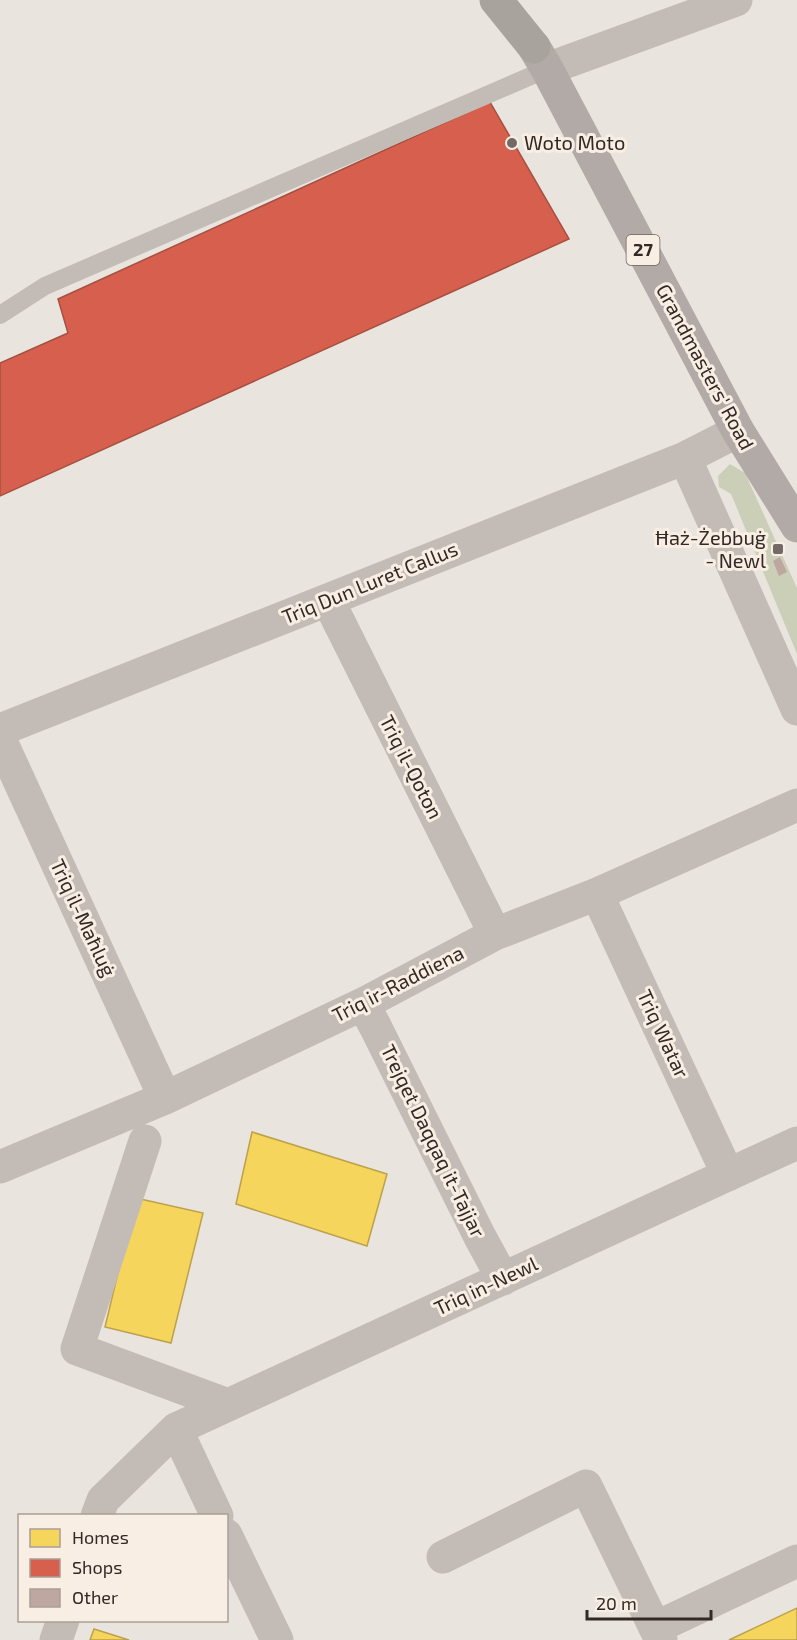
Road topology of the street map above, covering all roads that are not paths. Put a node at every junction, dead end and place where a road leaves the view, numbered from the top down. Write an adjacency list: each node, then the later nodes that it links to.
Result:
1 (496, 0): 6 (highway)
2 (502, 0): 6 (highway, 27)
3 (513, 0): 6 (highway, 27)
4 (521, 0): 6 (highway)
5 (736, 0): 6 (street)
6 (541, 58): 7 (lane); 8 (main road, Grandmasters' Road / 27)
7 (0, 315)
8 (738, 431): 9 (street, Triq Dun Luret Callus); 10 (main road, Grandmasters' Road / 27)
9 (685, 458): 11 (street, Triq Dun Luret Callus); 12 (street)
10 (797, 526)
11 (328, 600): 13 (street, Triq Dun Luret Callus); 17 (street, Triq il-Qoton)
12 (797, 709)
13 (0, 730)
14 (0, 739): 19 (street, Triq il-Maħluġ)
15 (797, 805): 16 (street, Triq ir-Raddiena)
16 (597, 894): 17 (street, Triq ir-Raddiena); 23 (street, Triq Watar)
17 (495, 934): 18 (street, Triq ir-Raddiena)
18 (363, 1004): 19 (street, Triq ir-Raddiena); 24 (street, Trejqet Daqqaq it-Tajjar)
19 (165, 1098): 22 (street, Triq ir-Raddiena)
20 (145, 1141): 25 (street)
21 (797, 1143): 23 (street, Triq in-Newl)
22 (0, 1167)
23 (729, 1175): 24 (street, Triq in-Newl)
24 (503, 1279): 25 (street, Triq in-Newl)
25 (228, 1405): 26 (street, Triq in-Newl)
26 (176, 1429): 27 (street, Triq in-Newl); 28 (street)
27 (97, 1514)
28 (217, 1514)
29 (228, 1539): 35 (street)
30 (443, 1557): 33 (street)
31 (797, 1561): 33 (street)
32 (62, 1622): 34 (street)
33 (658, 1634)
34 (56, 1640)
35 (277, 1640)

